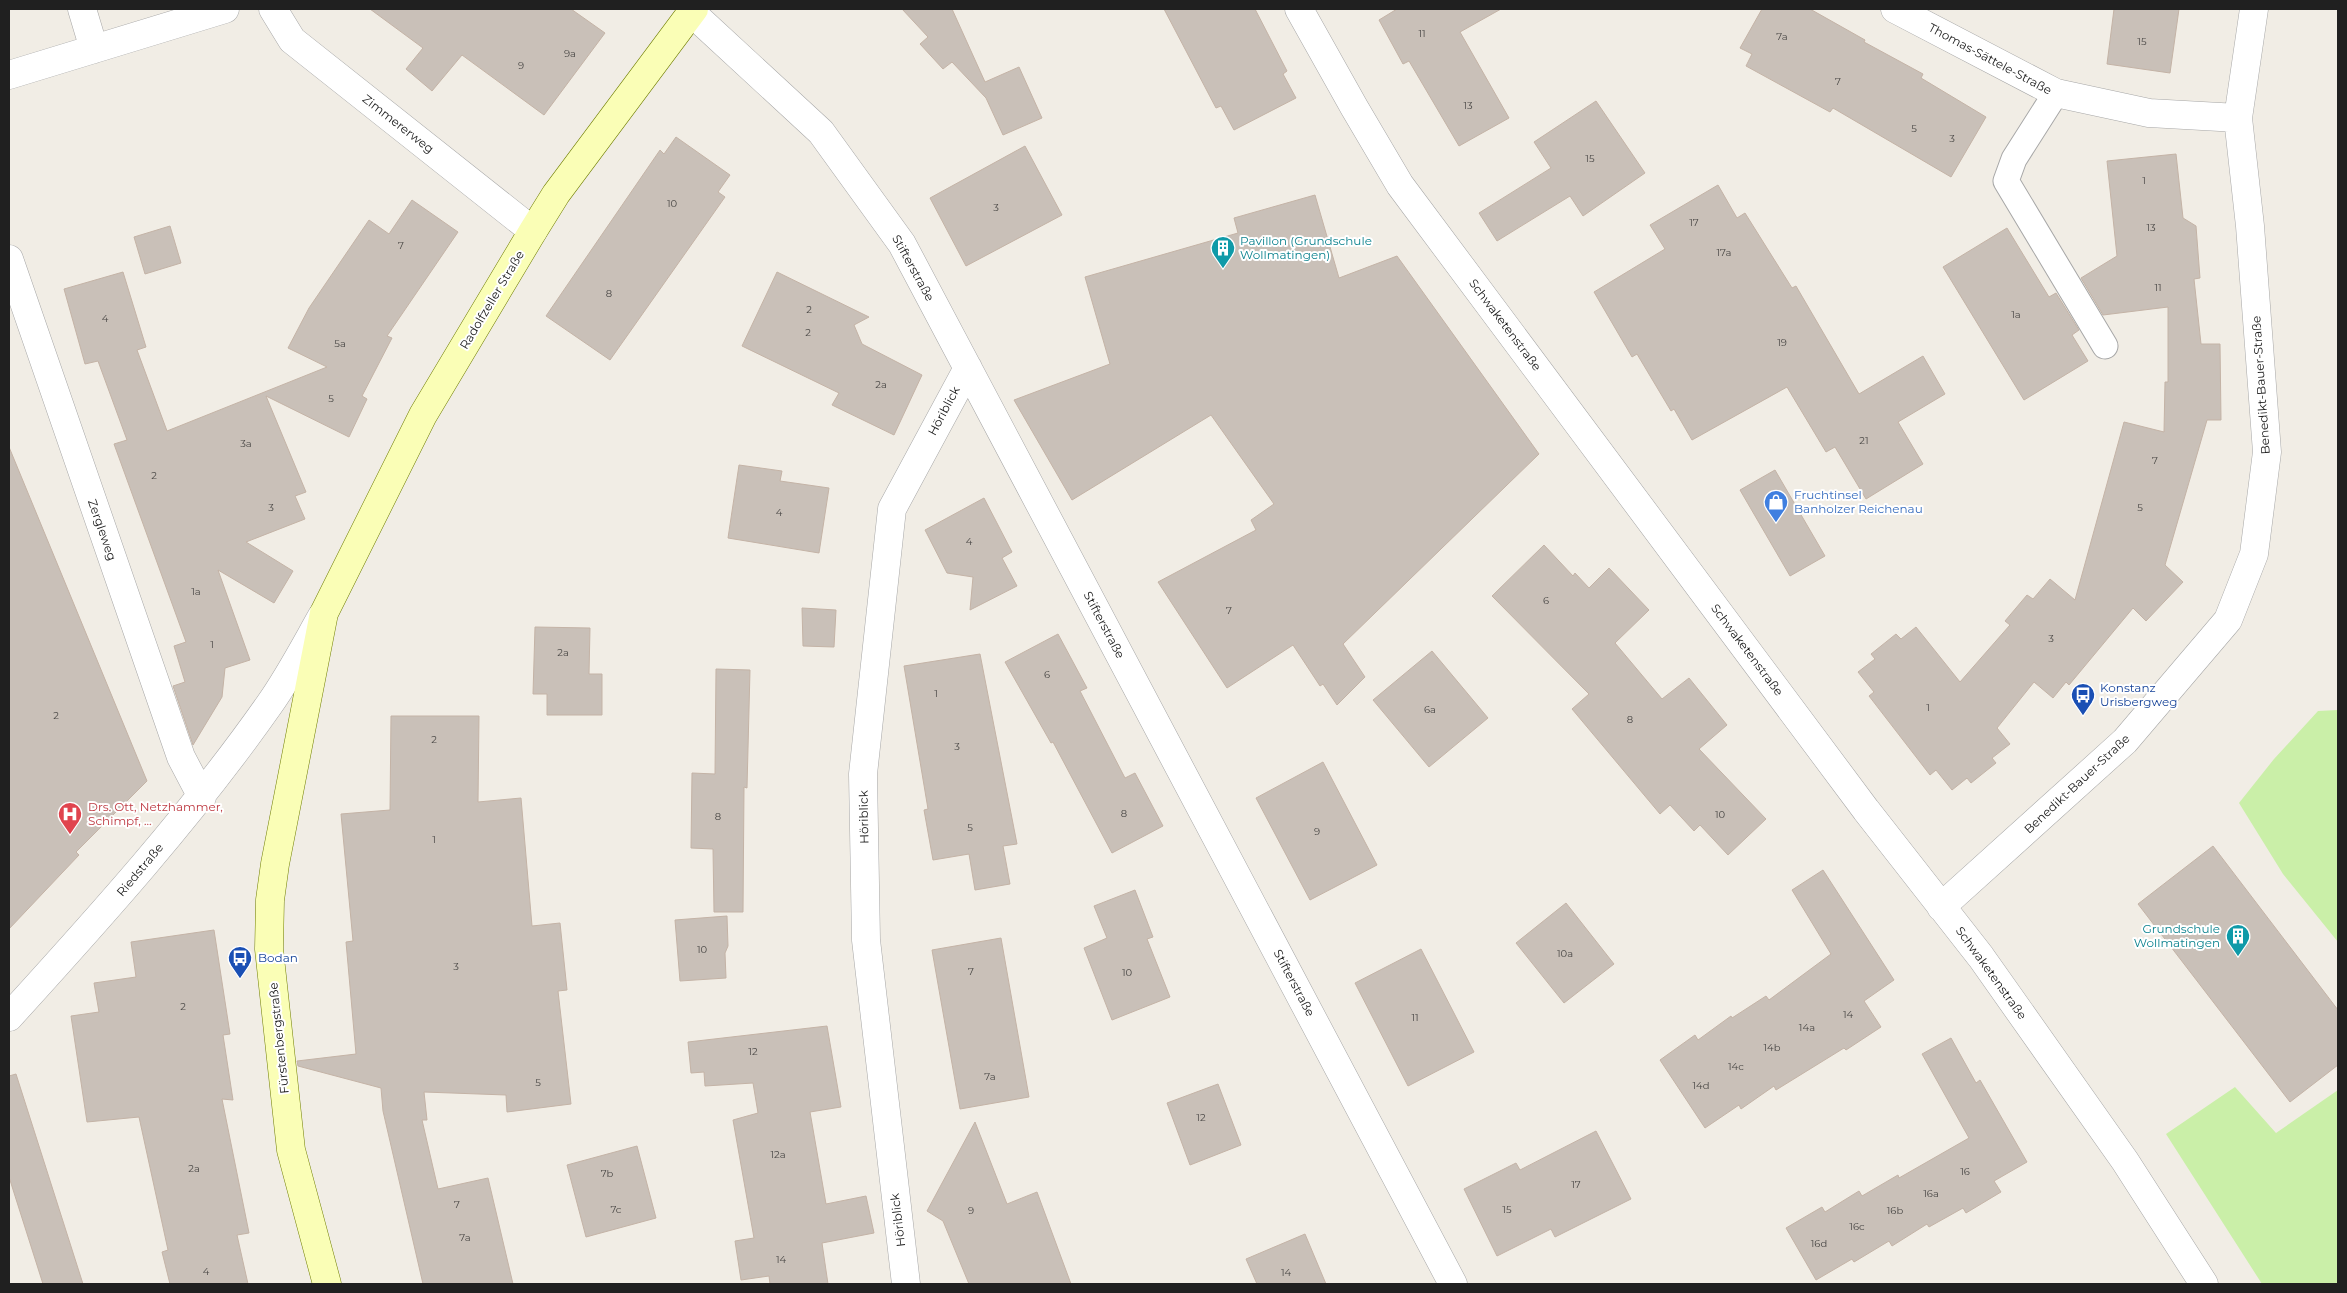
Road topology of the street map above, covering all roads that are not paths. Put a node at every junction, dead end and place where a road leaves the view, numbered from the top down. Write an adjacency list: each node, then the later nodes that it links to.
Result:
1 (82, 9): 8 (street)
2 (225, 9): 8 (street)
3 (273, 9): 12 (street, Zimmererweg)
4 (1299, 9): 18 (street, Schwaketenstraße)
5 (1895, 9): 10 (street, Thomas-Sättele-Straße)
6 (2254, 9): 11 (street, Benedikt-Bauer-Straße)
7 (693, 10): 12 (main road, Radolfzeller Straße); 15 (street, Stifterstraße)
8 (94, 50): 9 (street)
9 (9, 75)
10 (2056, 94): 11 (street, Thomas-Sättele-Straße); 14 (lane)
11 (2238, 118): 18 (street, Benedikt-Bauer-Straße)
12 (533, 230): 16 (main road, Radolfzeller Straße)
13 (9, 259): 17 (street, Zergleweg)
14 (2105, 346)
15 (968, 368): 21 (street, Höriblick); 22 (street, Stifterstraße)
16 (324, 613): 17 (street, Riedstraße); 20 (main road, Fürstenbergstraße)
17 (202, 797): 19 (street, Riedstraße)
18 (1941, 907): 23 (street, Schwaketenstraße)
19 (9, 1017)
20 (327, 1284)
21 (906, 1284)
22 (1453, 1284)
23 (2204, 1284)

